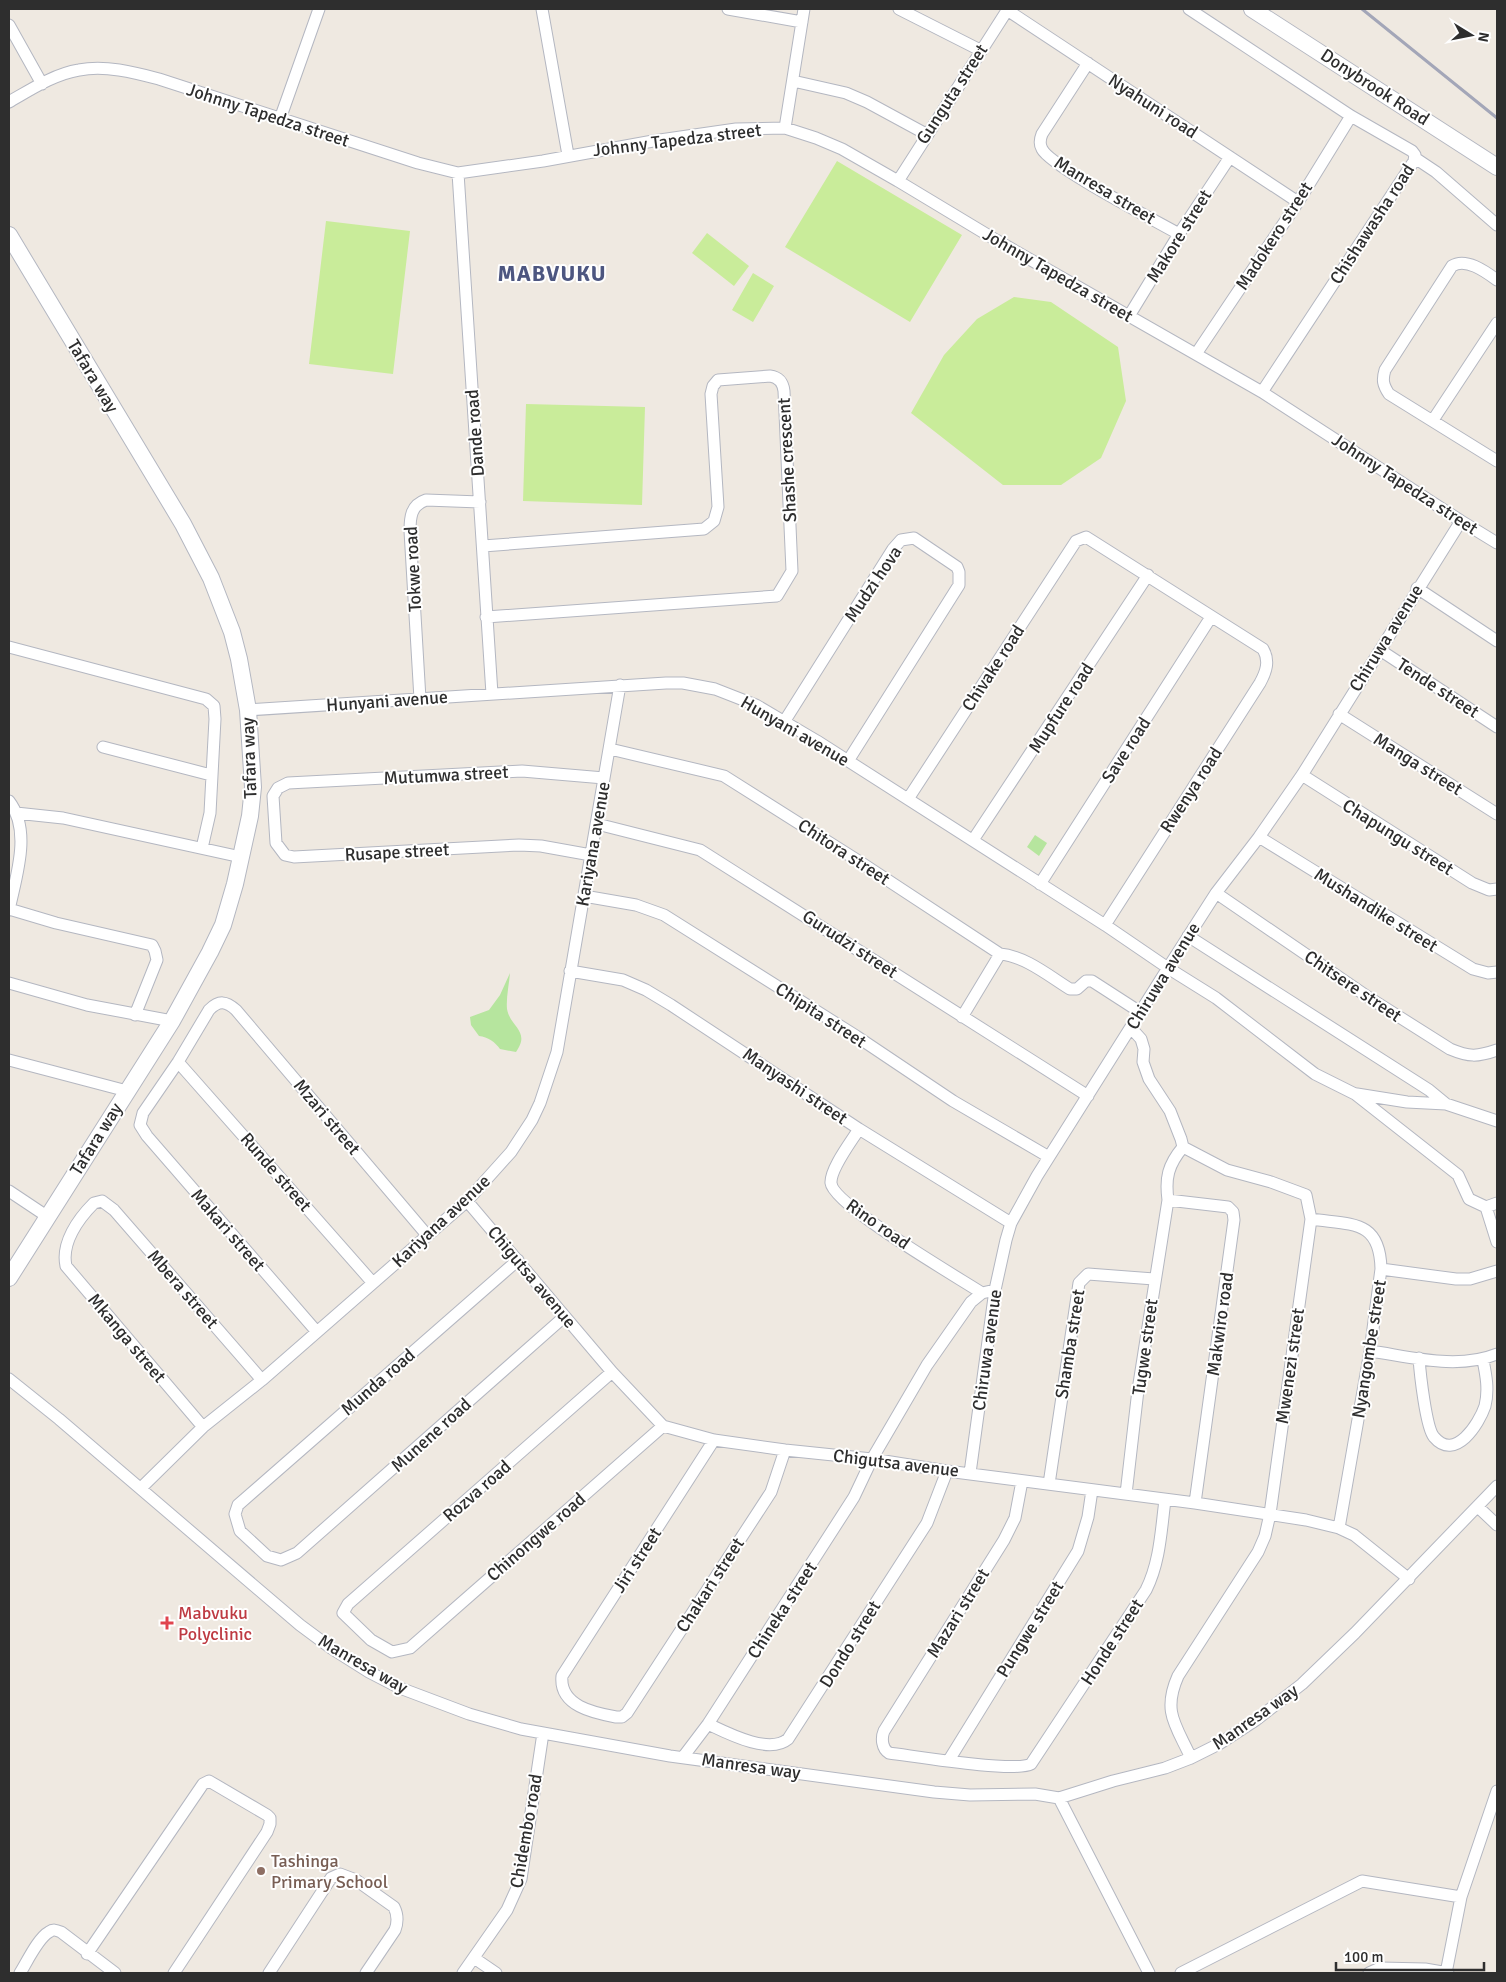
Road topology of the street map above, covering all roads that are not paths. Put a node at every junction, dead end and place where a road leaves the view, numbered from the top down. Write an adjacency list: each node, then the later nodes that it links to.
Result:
1 (318, 9): 17 (street)
2 (542, 9): 20 (street)
3 (728, 9): 9 (street)
4 (804, 9): 9 (street)
5 (899, 9): 11 (street)
6 (1007, 9): 11 (street, Gunguta street); 12 (street, Nyahuni road)
7 (1188, 9): 16 (street, Chishawasha road)
8 (1252, 9): 23 (street, Donybrook Road)
9 (802, 22): 13 (street)
10 (9, 25): 14 (street)
11 (980, 50): 19 (street, Gunguta street)
12 (1088, 63): 21 (street, Nyahuni road); 28 (street, Manresa street)
13 (793, 81): 18 (street); 19 (street)
14 (42, 84): 15 (street, Johnny Tapedza street); 17 (street, Johnny Tapedza street)
15 (9, 102)
16 (1350, 116): 22 (street, Chishawasha road); 26 (street, Madokero street)
17 (280, 119): 24 (street, Johnny Tapedza street)
18 (785, 128): 20 (street, Johnny Tapedza street); 25 (street, Johnny Tapedza street)
19 (926, 134): 25 (street, Gunguta street)
20 (568, 155): 24 (street, Johnny Tapedza street)
21 (1230, 156): 26 (street, Nyahuni road); 28 (street, Makore street)
22 (1415, 158): 27 (street); 34 (street, Chishawasha road)
23 (1497, 167)
24 (458, 173): 37 (street, Dande road)
25 (898, 180): 31 (street, Johnny Tapedza street)
26 (1298, 202): 33 (street, Madokero street)
27 (1497, 225)
28 (1179, 234): 31 (street, Makore street)
29 (9, 235): 51 (street, Tafara way)
30 (1497, 280): 35 (street)
31 (1129, 316): 33 (street, Johnny Tapedza street)
32 (1497, 323): 35 (street)
33 (1196, 354): 34 (street, Johnny Tapedza street)
34 (1262, 392): 38 (street, Johnny Tapedza street)
35 (1433, 420): 36 (street)
36 (1497, 461)
37 (480, 502): 40 (street, Dande road); 50 (street, Tokwe road)
38 (1461, 521): 39 (street, Johnny Tapedza street); 42 (street, Chiruwa avenue)
39 (1497, 542)
40 (483, 546): 43 (street, Dande road); 43 (street, Shashe crescent)
41 (1148, 575): 44 (street); 62 (street, Chivake road); 68 (street, Mupfure road)
42 (1417, 588): 45 (street); 47 (street, Chiruwa avenue)
43 (486, 617): 49 (street, Dande road)
44 (1211, 617): 72 (street, Save road); 77 (street, Rwenya road)
45 (1497, 640)
46 (9, 647): 58 (street)
47 (1380, 650): 52 (street, Chiruwa avenue); 54 (street, Tende street)
48 (620, 685): 49 (street, Hunyani avenue); 53 (street, Hunyani avenue); 56 (street, Kariyana avenue)
49 (492, 694): 50 (street, Hunyani avenue)
50 (420, 699): 51 (street, Hunyani avenue)
51 (248, 710): 71 (street, Tafara way)
52 (1339, 714): 59 (street, Chiruwa avenue); 65 (street, Manga street)
53 (784, 722): 57 (street, Hunyani avenue); 57 (street, Mudzi hova)
54 (1497, 727)
55 (103, 748): 58 (street)
56 (610, 749): 60 (street, Kariyana avenue); 79 (street, Chitora street)
57 (848, 761): 62 (street, Hunyani avenue)
58 (211, 775): 69 (street)
59 (1302, 776): 67 (street, Chiruwa avenue); 73 (street, Chapungu street)
60 (604, 778): 61 (street, Mutumwa street); 66 (street, Kariyana avenue)
61 (288, 783): 70 (street, Rusape street)
62 (908, 799): 68 (street, Hunyani avenue)
63 (9, 801): 64 (street)
64 (16, 813): 69 (street); 76 (street)
65 (1497, 814)
66 (597, 824): 70 (street, Kariyana avenue); 86 (street, Gurudzi street)
67 (1259, 837): 74 (street, Chiruwa avenue); 82 (street, Mushandike street)
68 (974, 840): 72 (street, Hunyani avenue)
69 (202, 848): 71 (street)
70 (591, 855): 75 (street, Kariyana avenue)
71 (241, 857): 87 (street, Tafara way)
72 (1040, 884): 77 (street, Hunyani avenue)
73 (1497, 889)
74 (1216, 893): 78 (street, Chiruwa avenue); 89 (street, Chitsere street)
75 (584, 896): 81 (street, Kariyana avenue); 99 (street, Chipita street)
76 (9, 909): 85 (street)
77 (1105, 925): 80 (street, Hunyani avenue)
78 (1188, 936): 80 (street, Chiruwa avenue); 95 (street)
79 (1000, 954): 84 (street, Chitora street); 86 (street)
80 (1168, 968): 84 (street, Chiruwa avenue); 93 (street, Hunyani avenue)
81 (570, 971): 97 (street, Manyashi street); 102 (street, Kariyana avenue)
82 (1497, 972)
83 (9, 983): 85 (street)
84 (1140, 1012): 88 (street, Chiruwa avenue)
85 (135, 1015): 87 (street)
86 (962, 1017): 94 (street, Gurudzi street)
87 (172, 1021): 92 (street, Tafara way)
88 (1131, 1028): 94 (street, Chiruwa avenue); 98 (street)
89 (1497, 1050)
90 (9, 1060): 92 (street)
91 (178, 1062): 108 (street, Mzari street); 115 (street, Runde street); 119 (street, Makari street)
92 (127, 1091): 105 (street, Tafara way)
93 (1355, 1094): 95 (street); 104 (street)
94 (1088, 1096): 99 (street, Chiruwa avenue)
95 (1446, 1104): 96 (street)
96 (1497, 1121)
97 (859, 1129): 107 (street, Manyashi street); 117 (street, Rino road)
98 (1183, 1147): 101 (street, Tugwe street); 106 (street)
99 (1049, 1157): 107 (street, Chiruwa avenue)
100 (9, 1191): 105 (street)
101 (1168, 1200): 114 (street, Tugwe street); 141 (street, Makwiro road)
102 (467, 1201): 108 (street, Kariyana avenue); 110 (street, Chigutsa avenue)
103 (102, 1202): 126 (street, Mbera street); 128 (street, Mkanga street)
104 (1492, 1205): 109 (street)
105 (48, 1217): 113 (street, Tafara way)
106 (1311, 1219): 111 (street, Nyangombe street); 143 (street, Mwenezi street)
107 (1011, 1223): 116 (street, Chiruwa avenue)
108 (427, 1235): 115 (street, Kariyana avenue)
109 (1497, 1242)
110 (518, 1260): 118 (street, Chigutsa avenue); 146 (street, Munda road)
111 (1382, 1269): 112 (street); 120 (street, Nyangombe street)
112 (1497, 1271)
113 (9, 1278)
114 (1154, 1279): 135 (street, Shamba street); 139 (street, Tugwe street)
115 (373, 1283): 119 (street, Kariyana avenue)
116 (995, 1290): 117 (street); 133 (street, Chiruwa avenue)
117 (982, 1293): 131 (street, Chineka street)
118 (564, 1317): 124 (street, Chigutsa avenue); 146 (street, Munene road)
119 (317, 1332): 126 (street, Kariyana avenue)
120 (1370, 1351): 122 (street); 145 (street, Nyangombe street)
121 (1497, 1354): 123 (street)
122 (1419, 1358): 123 (street); 123 (street)
123 (1483, 1360)
124 (612, 1372): 127 (street, Chigutsa avenue); 148 (street, Rozva road)
125 (9, 1379): 137 (street, Manresa way)
126 (262, 1380): 128 (street, Kariyana avenue)
127 (663, 1426): 129 (street, Chigutsa avenue); 148 (street, Chinongwe road)
128 (203, 1428): 137 (street, Kariyana avenue)
129 (714, 1440): 130 (street, Chigutsa avenue); 149 (street, Jiri street)
130 (785, 1450): 131 (street, Chigutsa avenue); 149 (street, Chakari street)
131 (872, 1459): 132 (street, Chigutsa avenue); 150 (street, Chineka street)
132 (947, 1471): 133 (street, Chigutsa avenue); 150 (street, Dondo street)
133 (970, 1473): 134 (street, Chigutsa avenue)
134 (1022, 1481): 135 (street, Chigutsa avenue); 154 (street, Mazari street)
135 (1049, 1484): 138 (street, Chigutsa avenue)
136 (1497, 1486): 142 (street, Manresa way)
137 (141, 1488): 151 (street, Manresa way)
138 (1092, 1490): 139 (street, Chigutsa avenue); 154 (street, Pungwe street)
139 (1126, 1494): 140 (street, Chigutsa avenue)
140 (1165, 1500): 141 (street, Chigutsa avenue); 154 (street, Honde street)
141 (1195, 1502): 143 (street, Chigutsa avenue)
142 (1478, 1506): 144 (street); 147 (street, Manresa way)
143 (1270, 1514): 145 (street, Chigutsa avenue); 153 (street, Mwenezi street)
144 (1497, 1525)
145 (1339, 1528): 147 (street, Chigutsa avenue)
146 (297, 1553)
147 (1409, 1579): 153 (street, Manresa way)
148 (410, 1648)
149 (625, 1715)
150 (708, 1724): 152 (street, Chineka street)
151 (543, 1733): 152 (street, Manresa way); 159 (street, Chidembo road)
152 (683, 1757): 156 (street, Manresa way)
153 (1191, 1758): 156 (street, Manresa way)
154 (950, 1760)
155 (1497, 1790): 157 (street)
156 (1059, 1798): 167 (street)
157 (1461, 1897): 168 (street); 170 (street)
158 (88, 1954): 160 (street); 161 (street); 162 (street)
159 (474, 1958): 165 (street, Chidembo road); 166 (street)
160 (20, 1973)
161 (115, 1973)
162 (174, 1973)
163 (269, 1973): 164 (street)
164 (366, 1973)
165 (463, 1973)
166 (496, 1973)
167 (1149, 1973)
168 (1181, 1973)
169 (1369, 1973): 170 (street)
170 (1447, 1973)

